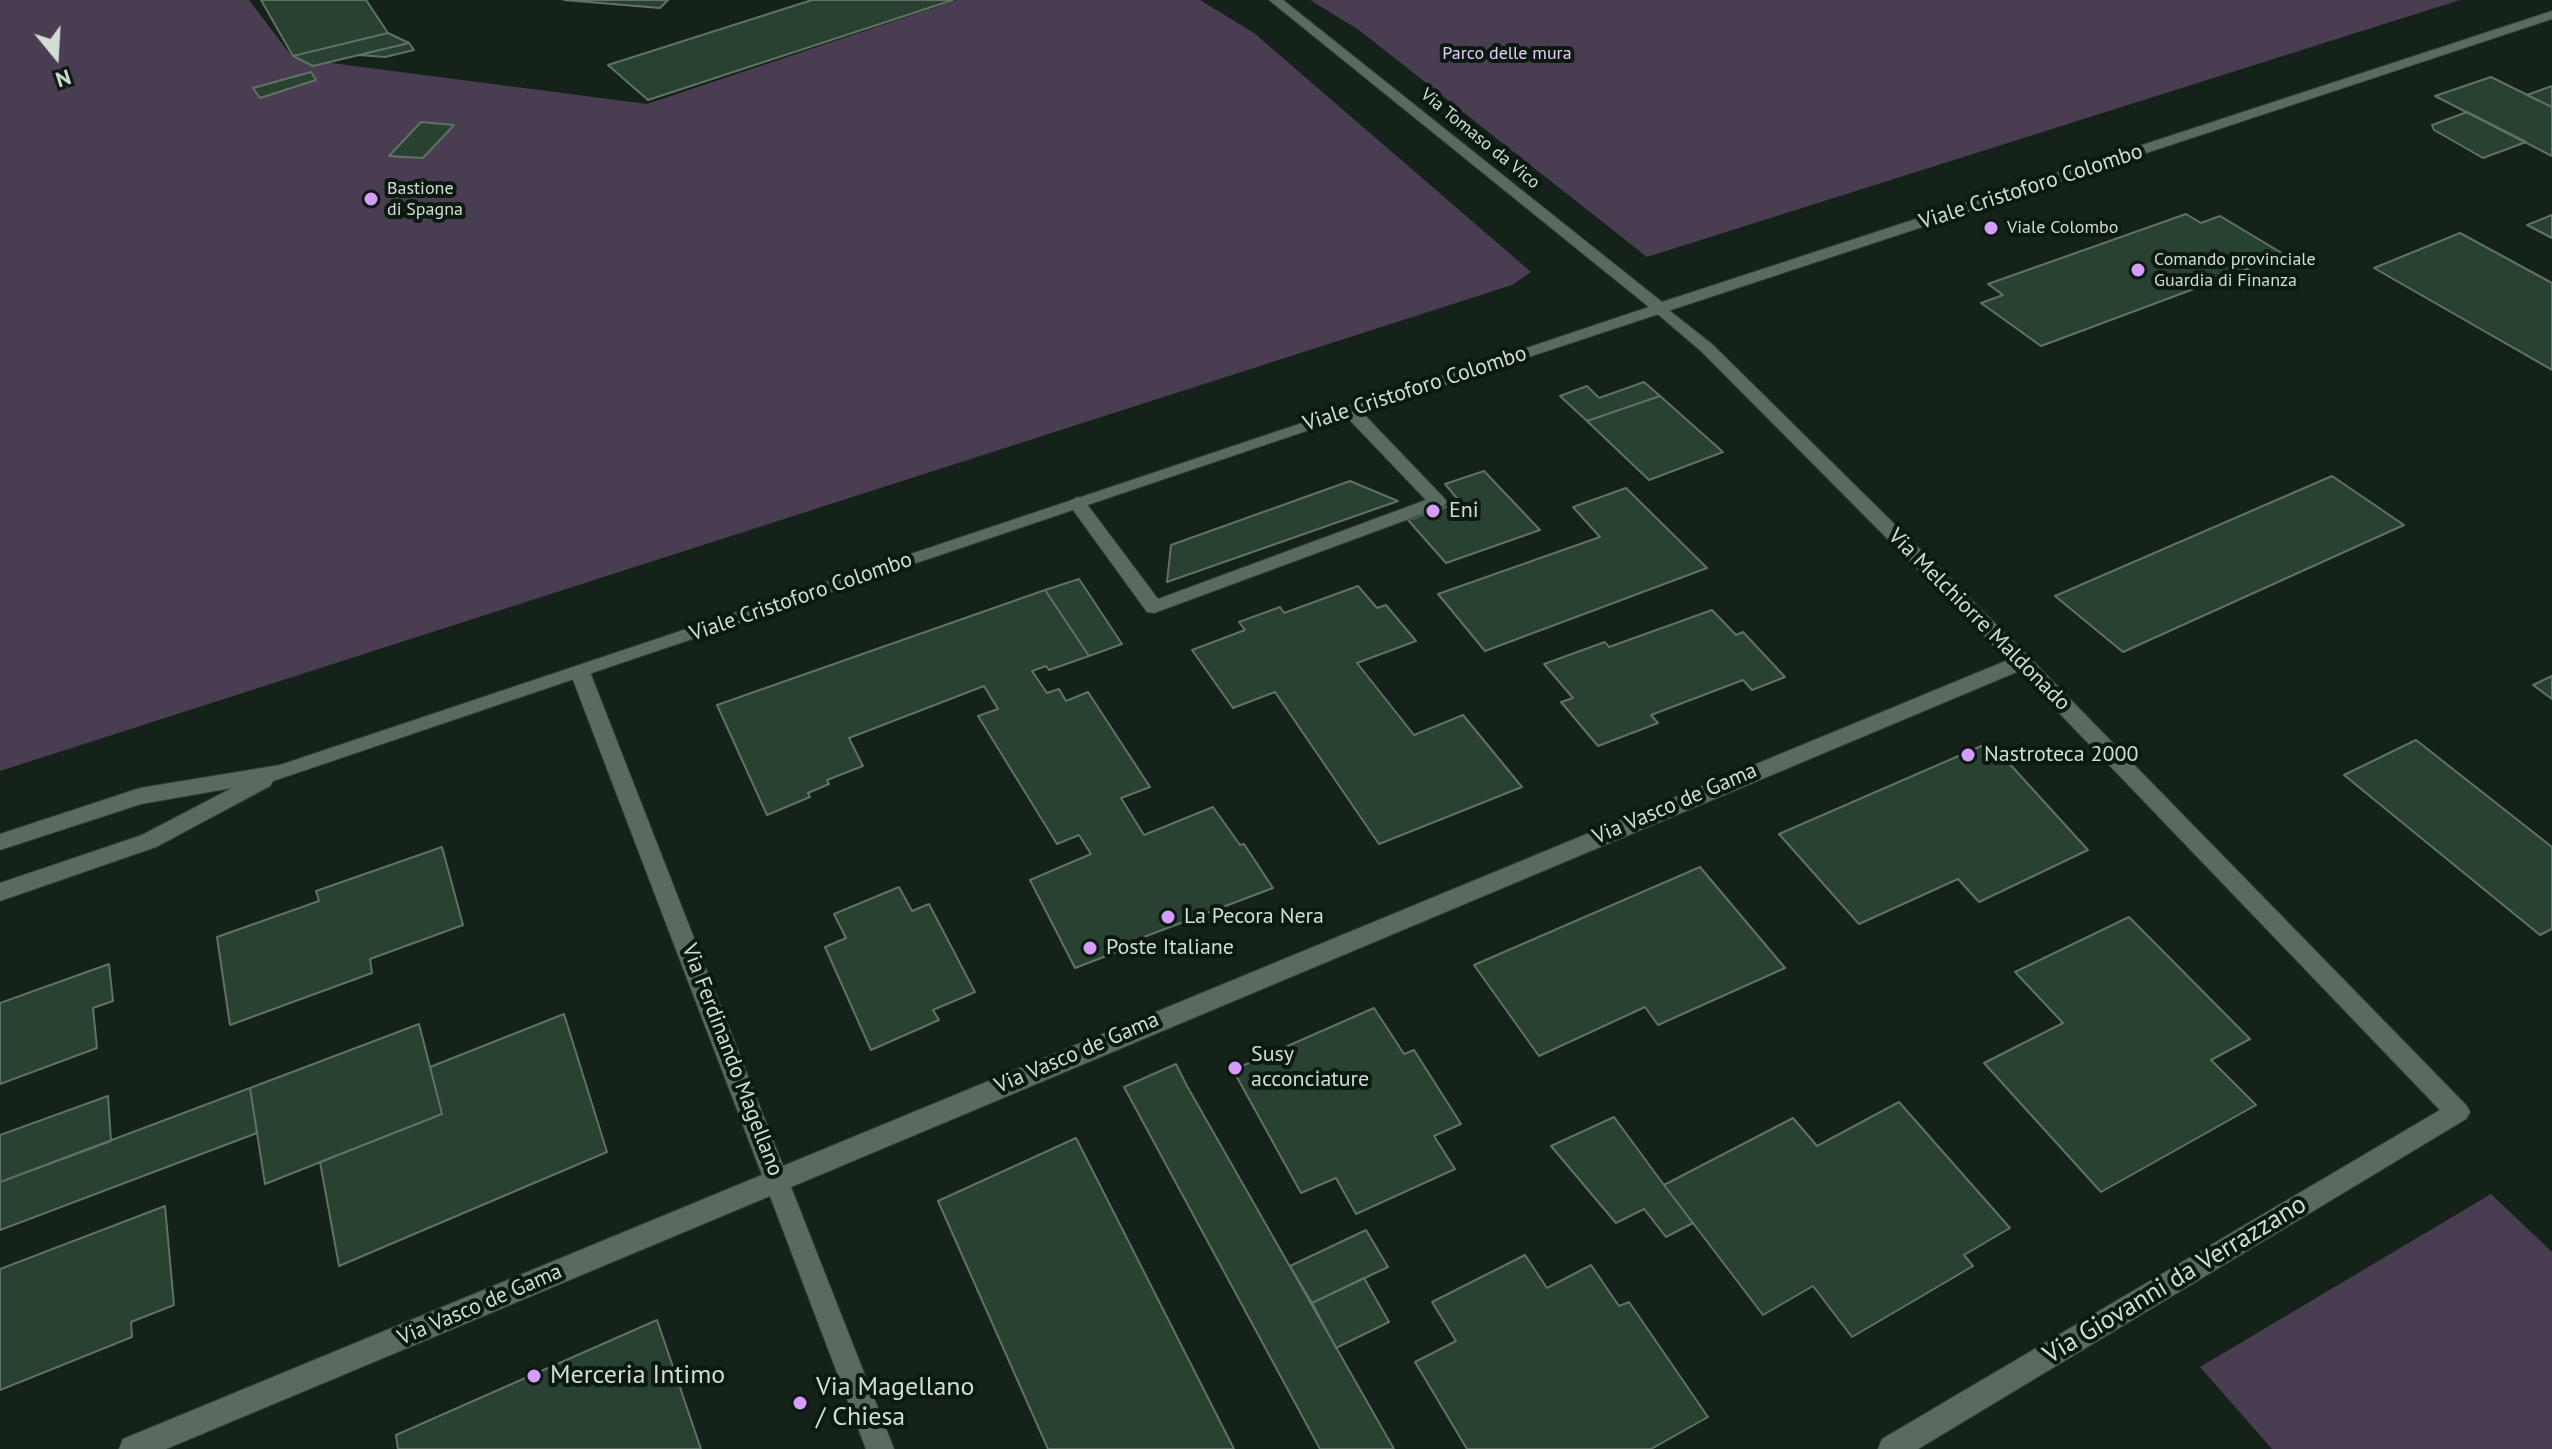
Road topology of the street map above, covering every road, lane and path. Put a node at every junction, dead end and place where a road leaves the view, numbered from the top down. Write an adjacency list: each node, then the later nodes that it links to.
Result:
1 (1275, 0): 3 (street, Via Tomaso da Vico)
2 (2549, 18): 3 (street, Viale Cristoforo Colombo)
3 (1660, 308): 4 (street, Viale Cristoforo Colombo); 6 (street, Via Melchiorre Maldonado)
4 (1350, 410): 5 (street, Viale Cristoforo Colombo); 5 (street)
5 (1077, 503): 7 (street, Viale Cristoforo Colombo)
6 (2022, 662): 11 (street, Via Melchiorre Maldonado); 12 (street, Via Vasco de Gama)
7 (580, 672): 8 (street, Viale Cristoforo Colombo); 12 (street, Via Ferdinando Magellano)
8 (281, 772): 9 (street, Viale Cristoforo Colombo); 10 (street, Viale Cristoforo Colombo)
9 (0, 842)
10 (0, 892)
11 (2458, 1112): 15 (street, Via Giovanni da Verrazzano)
12 (778, 1181): 13 (street, Via Vasco de Gama); 14 (street, Via Ferdinando Magellano)
13 (133, 1449)
14 (880, 1449)
15 (1892, 1449)

